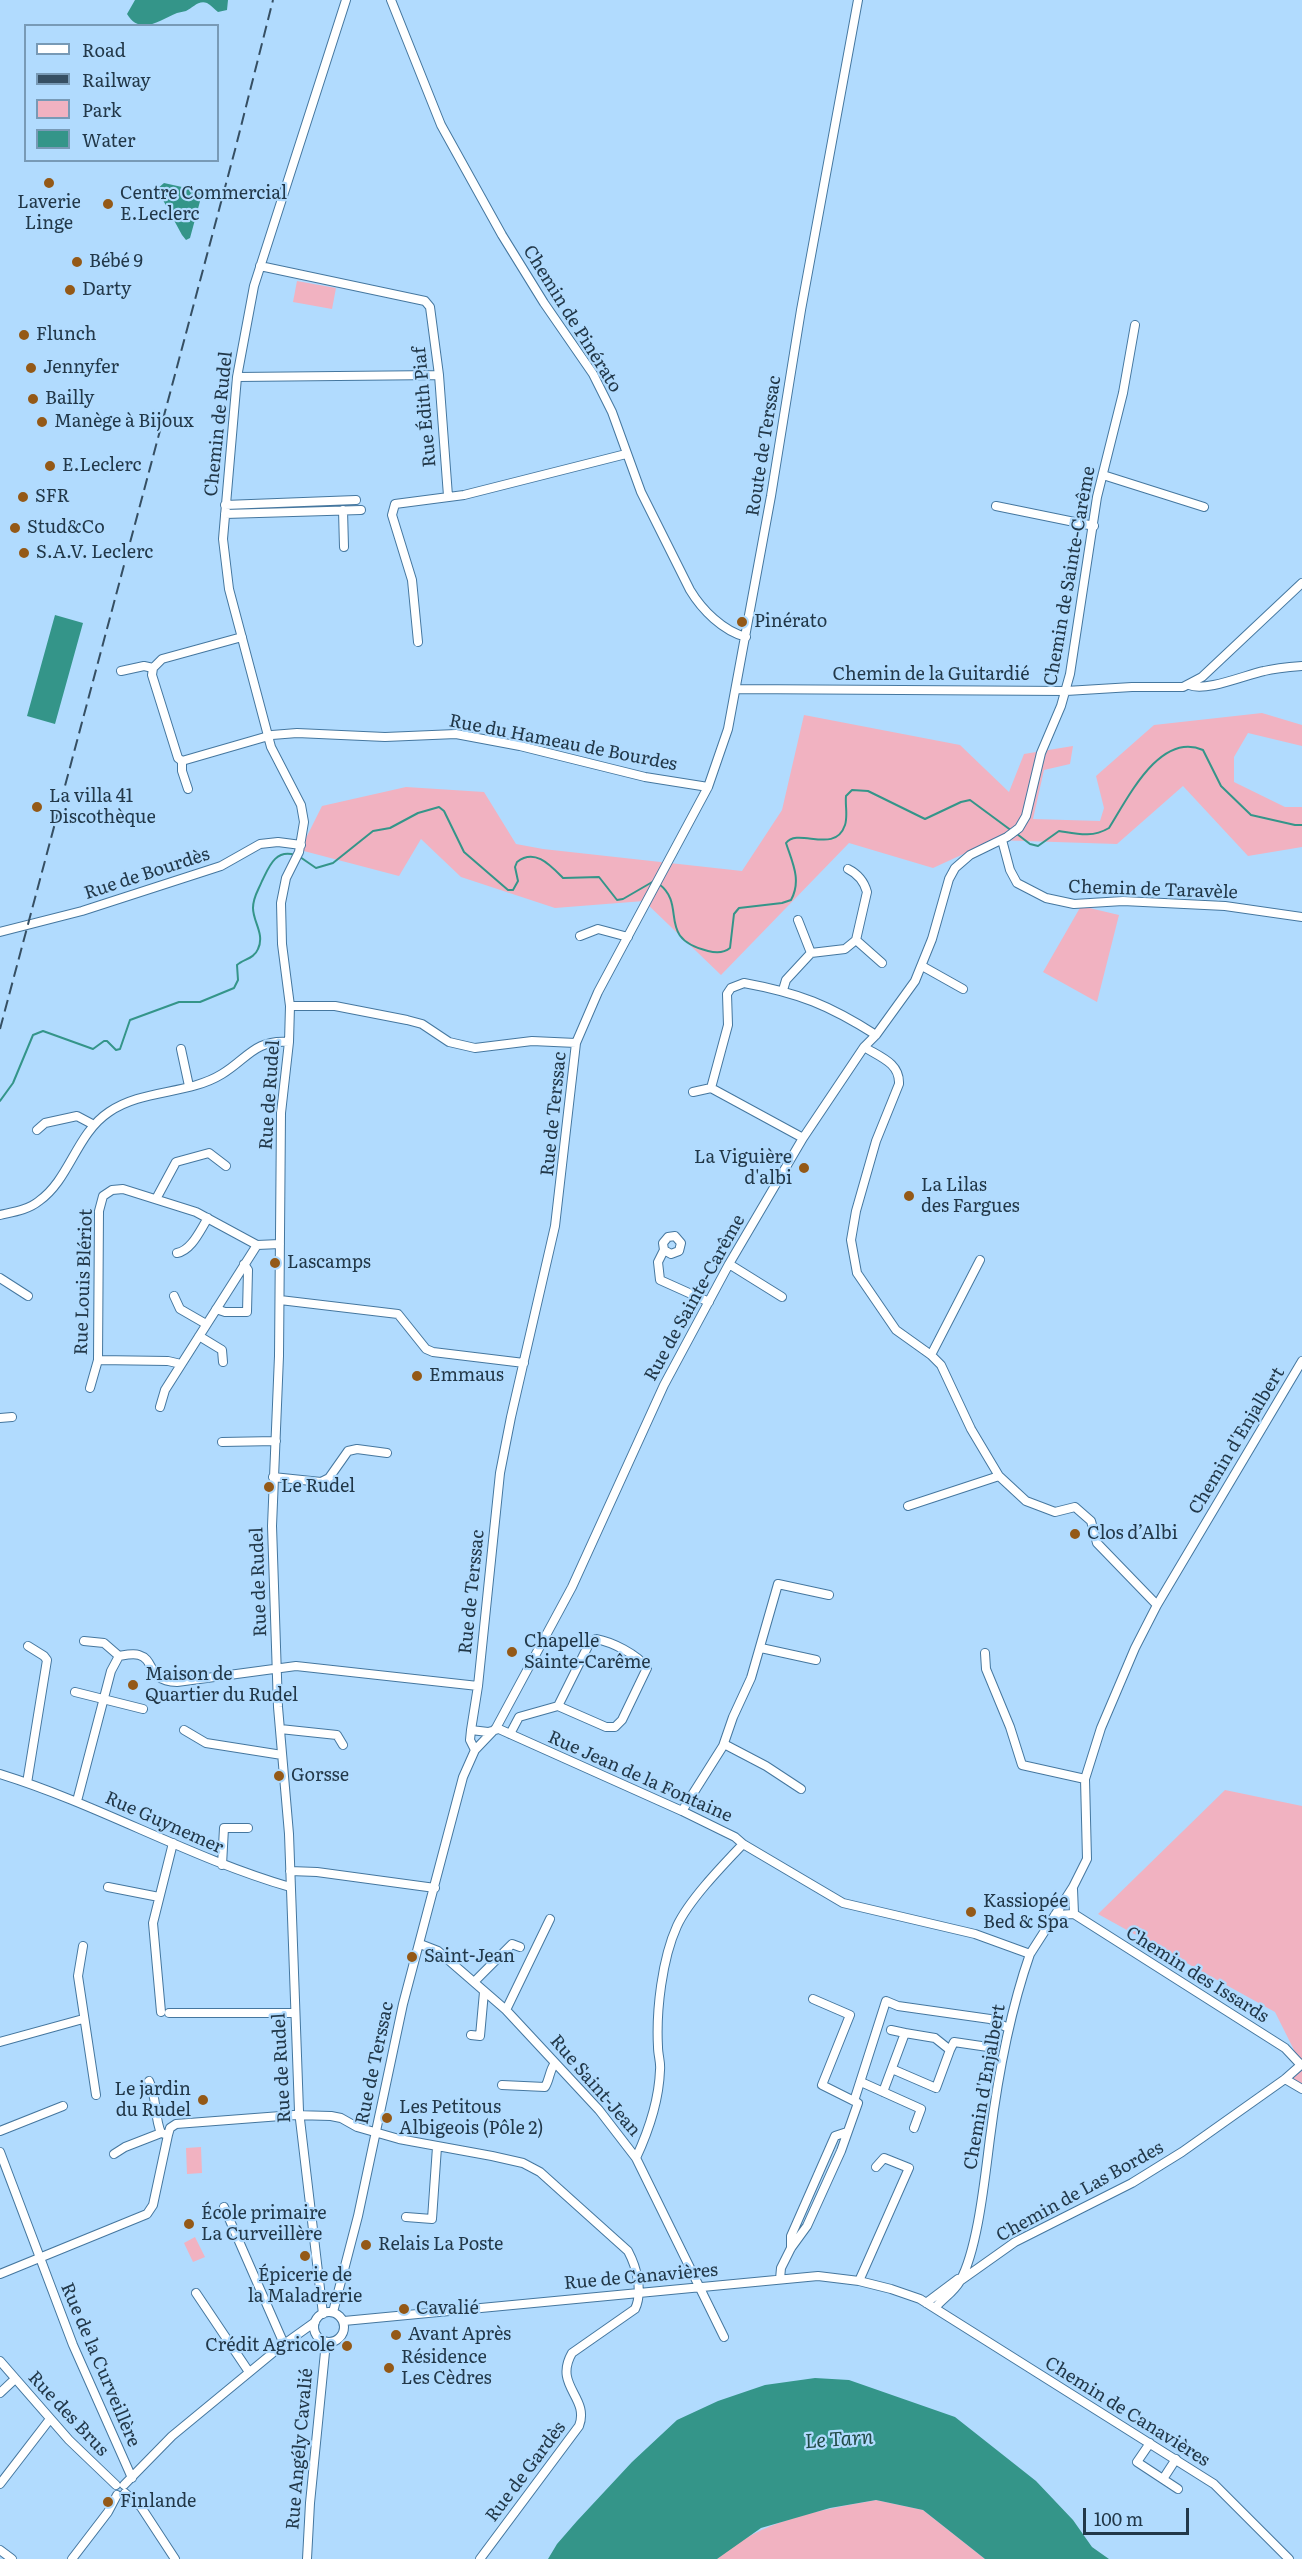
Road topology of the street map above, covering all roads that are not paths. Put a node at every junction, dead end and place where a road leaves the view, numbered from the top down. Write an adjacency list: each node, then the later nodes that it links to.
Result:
1 (346, 0): 4 (street, Chemin de Rudel)
2 (391, 0): 8 (street, Chemin de Pinérato)
3 (858, 0): 21 (street, Route de Terssac)
4 (260, 266): 6 (street, Rue Édith Piaf); 7 (street, Chemin de Rudel)
5 (1135, 325): 9 (street, Chemin de Sainte-Carême)
6 (439, 375): 7 (street); 10 (street, Rue Édith Piaf)
7 (237, 377): 14 (street, Chemin de Rudel)
8 (627, 454): 10 (street); 21 (street, Chemin de Pinérato)
9 (1102, 475): 13 (street); 17 (street, Chemin de Sainte-Carême)
10 (448, 496): 22 (street)
11 (356, 500): 14 (street)
12 (996, 506): 17 (street)
13 (1204, 507)
14 (225, 510): 15 (street); 20 (street, Chemin de Rudel)
15 (343, 510): 16 (street); 18 (street)
16 (361, 510)
17 (1094, 526): 28 (street, Chemin de Sainte-Carême)
18 (344, 547)
19 (1302, 583): 26 (street)
20 (242, 637): 24 (street); 29 (street, Chemin de Rudel)
21 (746, 637): 27 (street, Route de Terssac)
22 (418, 642)
23 (1302, 666): 26 (street, Chemin de la Guitardié)
24 (153, 668): 25 (street); 30 (street)
25 (121, 671)
26 (1189, 685): 28 (street, Chemin de la Guitardié)
27 (736, 689): 28 (street, Chemin de la Guitardié); 31 (street, Route de Terssac)
28 (1065, 692): 33 (street, Chemin de Sainte-Carême)
29 (268, 736): 30 (street, Rue du Hameau de Bourdes); 31 (street, Rue du Hameau de Bourdes); 35 (street, Chemin de Rudel)
30 (182, 761): 32 (street)
31 (708, 787): 37 (street, Route de Terssac)
32 (188, 789)
33 (1018, 828): 34 (street, Rue de Sainte-Carême)
34 (1004, 838): 38 (street, Chemin de Taravèle); 46 (street, Rue de Sainte-Carême)
35 (300, 849): 40 (street, Rue de Bourdès); 49 (street, Rue de Rudel)
36 (848, 869): 43 (street)
37 (657, 883): 42 (street, Rue de Terssac)
38 (1302, 917)
39 (798, 920): 44 (street)
40 (0, 932)
41 (580, 936): 42 (street)
42 (628, 937): 52 (street, Rue de Terssac)
43 (856, 940): 44 (street); 45 (street)
44 (811, 953): 48 (street)
45 (882, 963)
46 (922, 966): 47 (street); 50 (street, Rue de Sainte-Carême)
47 (963, 989)
48 (783, 990): 50 (street); 56 (street)
49 (290, 1005): 51 (street, Rue de Rudel); 52 (street)
50 (876, 1035): 53 (street, Rue de Sainte-Carême)
51 (289, 1042): 55 (street); 65 (street, Rue de Rudel)
52 (576, 1043): 85 (street, Rue de Terssac)
53 (864, 1047): 60 (street, Rue de Sainte-Carême); 81 (street)
54 (181, 1049): 55 (street)
55 (189, 1086): 58 (street)
56 (711, 1088): 57 (street); 60 (street)
57 (693, 1092)
58 (94, 1125): 59 (street); 63 (street)
59 (37, 1130)
60 (803, 1138): 71 (street, Rue de Sainte-Carême)
61 (226, 1166): 62 (street)
62 (156, 1199): 64 (street, Rue Louis Blériot); 82 (street, Rue Louis Blériot)
63 (0, 1215)
64 (208, 1218): 66 (street, Rue Louis Blériot); 68 (street)
65 (280, 1244): 66 (street); 76 (street, Rue de Rudel)
66 (257, 1245): 70 (street)
67 (664, 1251): 77 (street)
68 (177, 1253)
69 (980, 1260): 81 (street)
70 (244, 1264): 78 (street); 78 (street)
71 (729, 1264): 75 (street); 77 (street, Rue de Sainte-Carême)
72 (0, 1278): 73 (street)
73 (28, 1296)
74 (174, 1296): 79 (street)
75 (782, 1297)
76 (280, 1300): 85 (street); 91 (street, Rue de Rudel)
77 (708, 1302): 111 (street, Rue de Sainte-Carême)
78 (216, 1309): 79 (street)
79 (206, 1324): 80 (street)
80 (199, 1336): 84 (street); 86 (street)
81 (931, 1355): 94 (street)
82 (98, 1360): 86 (street); 87 (street, Rue Louis Blériot)
83 (1302, 1361): 98 (street, Chemin d'Enjalbert)
84 (224, 1362)
85 (524, 1363): 106 (street, Rue de Terssac)
86 (181, 1364): 88 (street)
87 (90, 1389)
88 (160, 1407)
89 (12, 1417): 90 (street)
90 (0, 1418)
91 (276, 1441): 92 (street); 95 (street, Rue de Rudel)
92 (222, 1442)
93 (387, 1454): 95 (street)
94 (999, 1476): 96 (street); 98 (street)
95 (273, 1477): 105 (street, Rue de Rudel)
96 (908, 1506)
97 (828, 1594): 101 (street)
98 (1157, 1605): 121 (street, Chemin d'Enjalbert)
99 (84, 1641): 103 (street)
100 (28, 1646): 122 (street)
101 (761, 1648): 104 (street); 116 (street)
102 (985, 1653): 121 (street)
103 (119, 1656): 105 (street); 108 (street)
104 (816, 1660)
105 (277, 1669): 106 (street); 112 (street, Rue de Rudel)
106 (478, 1686): 114 (street, Rue de Terssac)
107 (75, 1692): 108 (street)
108 (104, 1699): 110 (street); 124 (street)
109 (558, 1706): 109 (street); 115 (street)
110 (143, 1709)
111 (496, 1728): 114 (street, Rue Jean de la Fontaine); 115 (street, Rue Jean de la Fontaine); 118 (street)
112 (280, 1729): 117 (street); 119 (street, Rue de Rudel)
113 (184, 1730): 119 (street)
114 (471, 1730): 118 (street, Rue de Terssac)
115 (510, 1734): 125 (street, Rue Jean de la Fontaine)
116 (724, 1744): 123 (street); 125 (street)
117 (343, 1745)
118 (475, 1750): 134 (street, Rue de Terssac)
119 (282, 1755): 130 (street, Rue de Rudel)
120 (0, 1774): 122 (street, Rue Guynemer)
121 (1085, 1779): 133 (street, Chemin d'Enjalbert)
122 (27, 1783): 124 (street, Rue Guynemer)
123 (801, 1790)
124 (77, 1801): 127 (street, Rue Guynemer)
125 (682, 1811): 128 (street, Rue Jean de la Fontaine)
126 (248, 1828): 129 (street)
127 (173, 1843): 129 (street, Rue Guynemer); 135 (street)
128 (743, 1844): 142 (street); 177 (street, Rue Jean de la Fontaine)
129 (222, 1865): 132 (street, Rue Guynemer)
130 (290, 1872): 132 (street, Rue de Rudel); 134 (street)
131 (108, 1887): 135 (street)
132 (290, 1887): 147 (street, Rue de Rudel)
133 (1073, 1887): 136 (street); 137 (street, Chemin d'Enjalbert)
134 (435, 1888): 139 (street, Rue de Terssac)
135 (159, 1897): 147 (street)
136 (1074, 1914): 137 (street); 157 (street, Chemin des Issards)
137 (1056, 1915): 142 (street, Chemin d'Enjalbert)
138 (550, 1919): 146 (street)
139 (420, 1944): 143 (street, Rue Saint-Jean); 172 (street, Rue de Terssac)
140 (83, 1946): 148 (street)
141 (520, 1947): 143 (street)
142 (1030, 1954): 149 (street, Chemin d'Enjalbert)
143 (474, 1982): 144 (street, Rue Saint-Jean)
144 (484, 1992): 146 (street, Rue Saint-Jean); 152 (street)
145 (813, 1999): 166 (street)
146 (506, 2010): 156 (street, Rue Saint-Jean)
147 (294, 2013): 168 (street, Rue de Rudel)
148 (83, 2019): 153 (street); 165 (street)
149 (1008, 2028): 161 (street); 187 (street, Chemin d'Enjalbert)
150 (891, 2030): 151 (street)
151 (904, 2033): 155 (street); 158 (street)
152 (471, 2035)
153 (0, 2042)
154 (987, 2047): 155 (street)
155 (950, 2050): 158 (street)
156 (555, 2063): 162 (street); 177 (street, Rue Saint-Jean)
157 (1302, 2064): 159 (street, Chemin de Las Bordes)
158 (892, 2069): 164 (street)
159 (1286, 2079): 163 (street); 187 (street, Chemin de Las Bordes)
160 (149, 2081): 173 (street)
161 (861, 2082): 164 (street); 166 (street)
162 (502, 2085)
163 (1302, 2090)
164 (883, 2092): 169 (street)
165 (96, 2095)
166 (854, 2101): 171 (street)
167 (63, 2106): 170 (street)
168 (297, 2116): 172 (street); 173 (street); 195 (street, Rue de Rudel)
169 (914, 2128)
170 (0, 2131)
171 (847, 2132): 181 (street); 182 (street)
172 (375, 2133): 174 (street); 194 (street, Rue de Terssac)
173 (164, 2134): 176 (street); 184 (street)
174 (437, 2146): 180 (street); 191 (street)
175 (0, 2151): 184 (street, Rue de la Curveillère)
176 (114, 2154)
177 (636, 2157): 189 (street, Rue Saint-Jean)
178 (876, 2167): 188 (street)
179 (224, 2207): 202 (street)
180 (406, 2217)
181 (797, 2223): 182 (street); 183 (street)
182 (807, 2226): 183 (street)
183 (791, 2248): 186 (street)
184 (40, 2257): 185 (street); 210 (street, Rue de la Curveillère)
185 (0, 2274)
186 (780, 2279): 188 (street, Rue de Canavières); 189 (street, Rue de Canavières)
187 (961, 2279): 192 (street); 193 (street, Chemin d'Enjalbert)
188 (859, 2281): 192 (street, Rue de Canavières)
189 (699, 2287): 191 (street, Rue de Canavières); 199 (street, Rue Saint-Jean)
190 (196, 2293): 204 (street)
191 (639, 2293): 196 (street, Rue de Canavières); 220 (street, Rue de Gardès)
192 (926, 2303): 193 (street, Rue de Canavières)
193 (935, 2308): 208 (street, Chemin de Canavières)
194 (333, 2312): 195 (street); 196 (street)
195 (323, 2314): 197 (street)
196 (344, 2321): 201 (street)
197 (315, 2322): 198 (street); 200 (street)
198 (298, 2336): 200 (street); 202 (street)
199 (723, 2337)
200 (317, 2338): 201 (street)
201 (326, 2342): 219 (street, Rue Angély Cavalié)
202 (284, 2344): 204 (street)
203 (0, 2361): 205 (street, Rue des Brus)
204 (249, 2372): 210 (street)
205 (15, 2379): 206 (street); 207 (street, Rue des Brus)
206 (0, 2393)
207 (50, 2419): 212 (street); 213 (street, Rue des Brus)
208 (1150, 2443): 209 (street, Chemin de Canavières); 211 (street)
209 (1176, 2459): 211 (street); 221 (street, Chemin de Canavières)
210 (132, 2478): 213 (street)
211 (1162, 2479): 214 (street)
212 (0, 2484)
213 (120, 2490): 217 (street); 218 (street, Rue des Brus)
214 (1178, 2490)
215 (0, 2550): 216 (street)
216 (12, 2559)
217 (72, 2559)
218 (175, 2559)
219 (307, 2559)
220 (480, 2559)
221 (1289, 2559)

